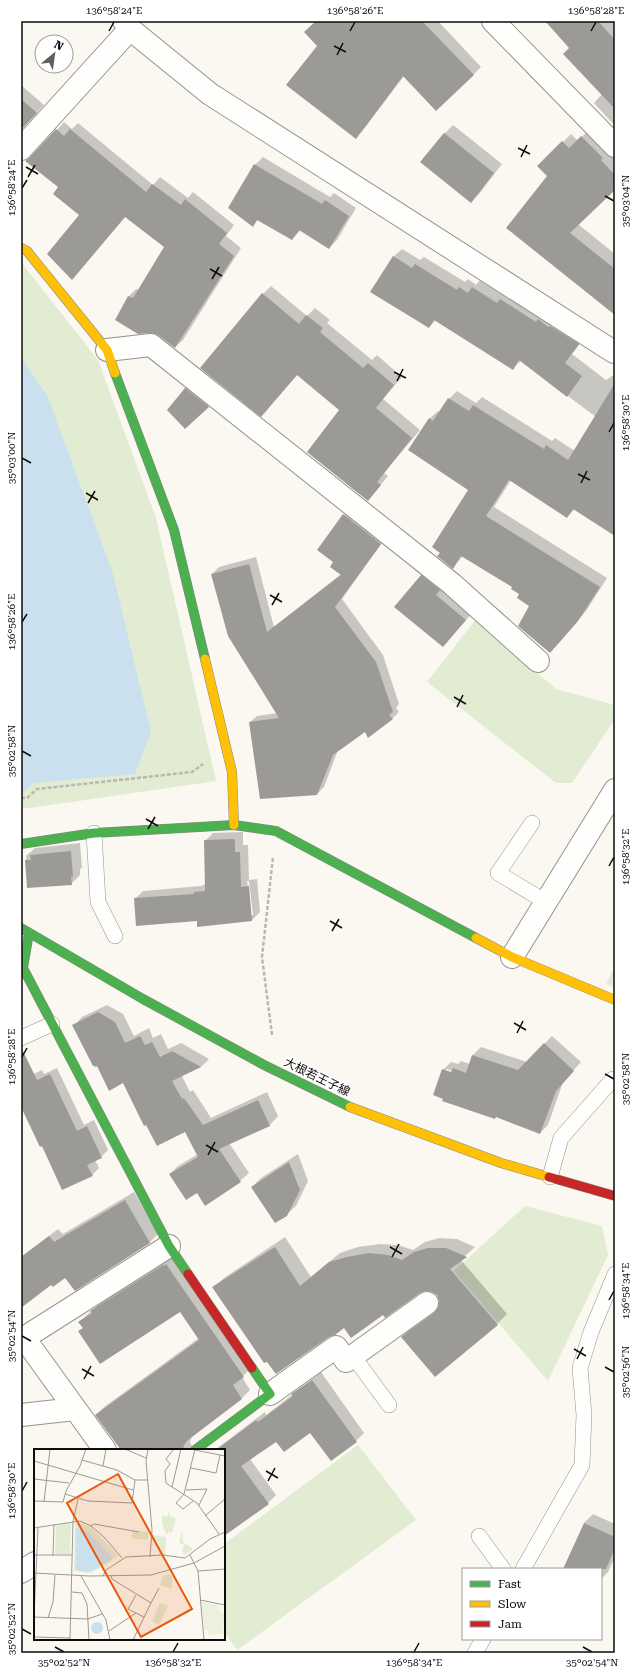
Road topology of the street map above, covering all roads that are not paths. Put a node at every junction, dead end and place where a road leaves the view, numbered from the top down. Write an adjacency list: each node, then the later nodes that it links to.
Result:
1 (493, 21): 3 (street)
2 (127, 25): 4 (street); 7 (street)
3 (615, 146)
4 (21, 149)
5 (21, 248): 6 (street)
6 (107, 350): 8 (street); 11 (street)
7 (615, 350)
8 (538, 661)
9 (615, 790): 14 (street)
10 (532, 823): 14 (lane)
11 (234, 825): 12 (street); 17 (street)
12 (94, 833): 13 (street); 16 (lane)
13 (21, 844)
14 (546, 902): 17 (street)
15 (25, 930): 19 (street); 22 (street, 大根若王子線)
16 (115, 936)
17 (512, 957): 18 (street)
18 (615, 1000)
19 (52, 1024): 20 (lane); 24 (street)
20 (21, 1038)
21 (613, 1079): 22 (lane)
22 (550, 1178): 23 (street, 大根若王子線)
23 (615, 1196)
24 (169, 1246): 28 (street); 30 (street)
25 (615, 1274): 37 (lane)
26 (426, 1303): 27 (street)
27 (353, 1356): 28 (street); 29 (lane)
28 (270, 1394): 33 (street)
29 (389, 1405)
30 (75, 1409): 31 (street); 32 (street)
31 (21, 1415)
32 (103, 1449)
33 (196, 1449)
34 (479, 1536): 36 (lane)
35 (34, 1564): 38 (street)
36 (502, 1568)
37 (524, 1568)
38 (21, 1572)
39 (482, 1640): 40 (lane)
40 (475, 1653)

